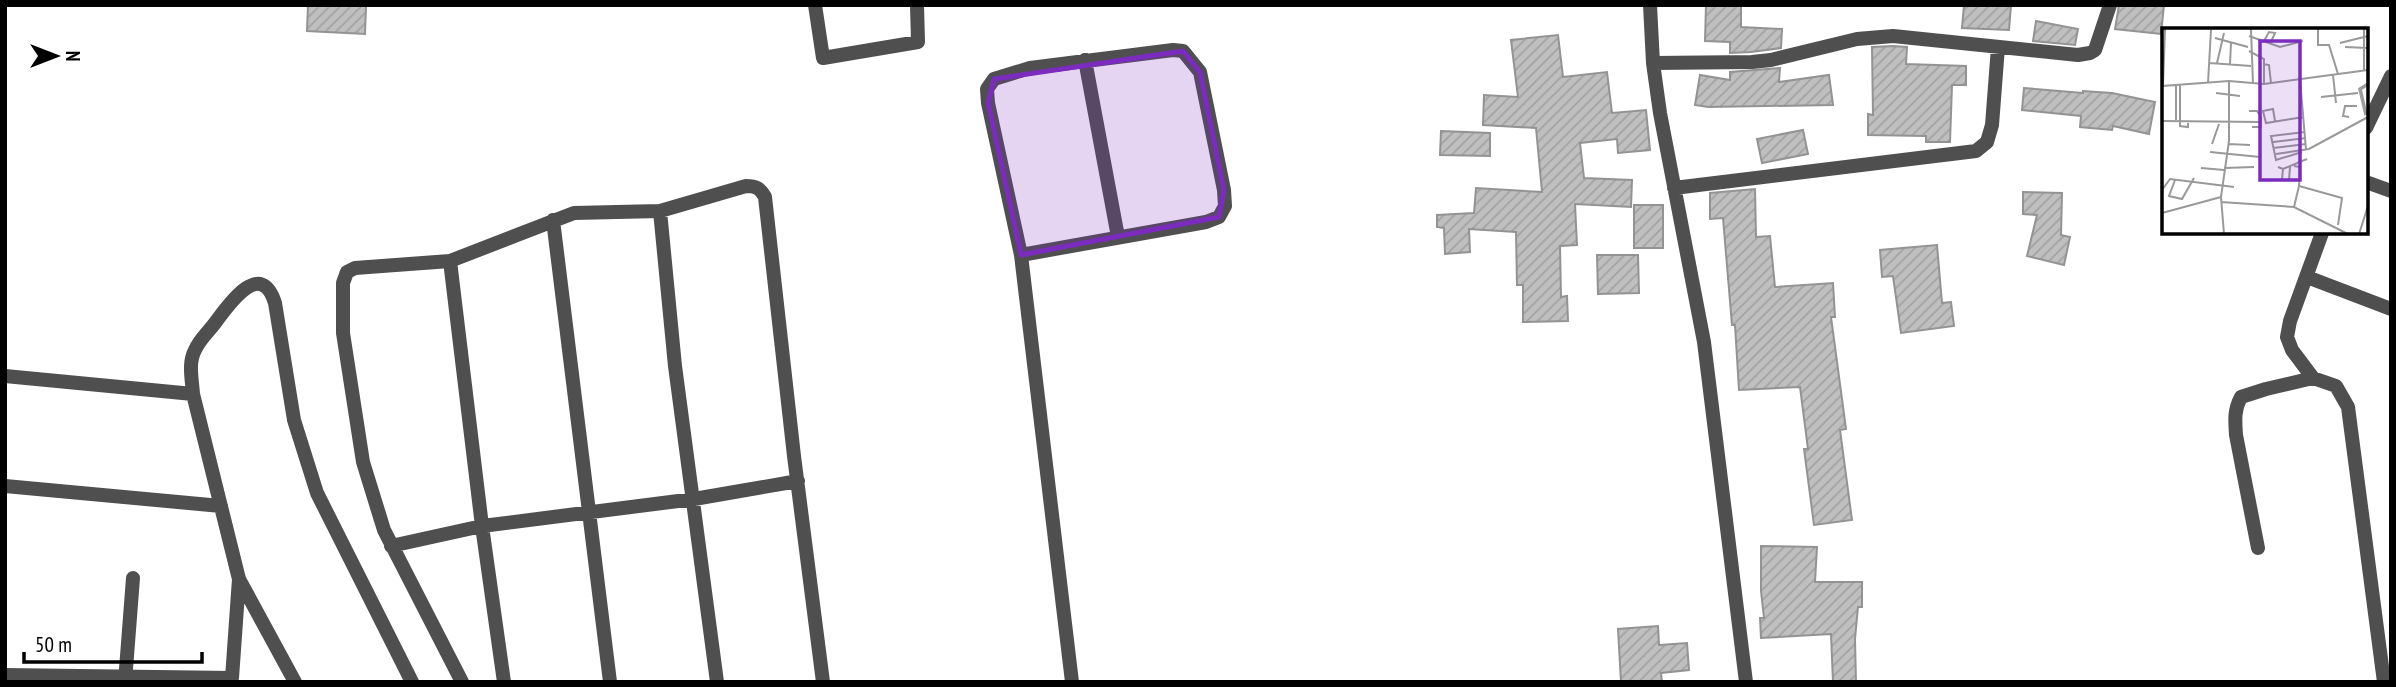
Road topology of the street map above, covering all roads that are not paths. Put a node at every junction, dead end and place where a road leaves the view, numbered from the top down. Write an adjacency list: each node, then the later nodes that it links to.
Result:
1 (816, 5): 2 (street)
2 (917, 5)
3 (1650, 5): 7 (street)
4 (2110, 5): 5 (street)
5 (1998, 47): 7 (street); 11 (street)
6 (1085, 60): 16 (street); 16 (street); 17 (street)
7 (1653, 63): 11 (street)
8 (2391, 76): 9 (street)
9 (2368, 124)
10 (2368, 183): 12 (street)
11 (1674, 188): 45 (street)
12 (2391, 191)
13 (660, 211): 14 (street); 24 (street); 26 (street)
14 (554, 220): 18 (street); 28 (street)
15 (2322, 234): 19 (street)
16 (1118, 237): 17 (street)
17 (1021, 255): 44 (street)
18 (450, 261): 29 (street); 30 (street)
19 (2307, 277): 20 (street); 22 (street)
20 (2391, 309)
21 (5, 376): 23 (street)
22 (2313, 378): 31 (street); 46 (street)
23 (193, 394): 27 (street); 38 (street)
24 (798, 481): 26 (street); 43 (street)
25 (5, 486): 27 (street)
26 (694, 499): 28 (street); 42 (street)
27 (221, 506): 33 (street)
28 (590, 513): 29 (street); 41 (street)
29 (482, 526): 30 (street); 40 (street)
30 (391, 546): 39 (street)
31 (2258, 548)
32 (133, 578): 35 (street)
33 (239, 579): 36 (street); 37 (street)
34 (14, 677): 35 (street)
35 (125, 679): 36 (street)
36 (232, 680)
37 (295, 682)
38 (412, 682)
39 (462, 682)
40 (505, 682)
41 (610, 682)
42 (718, 682)
43 (823, 682)
44 (1072, 682)
45 (1746, 682)
46 (2384, 682)

